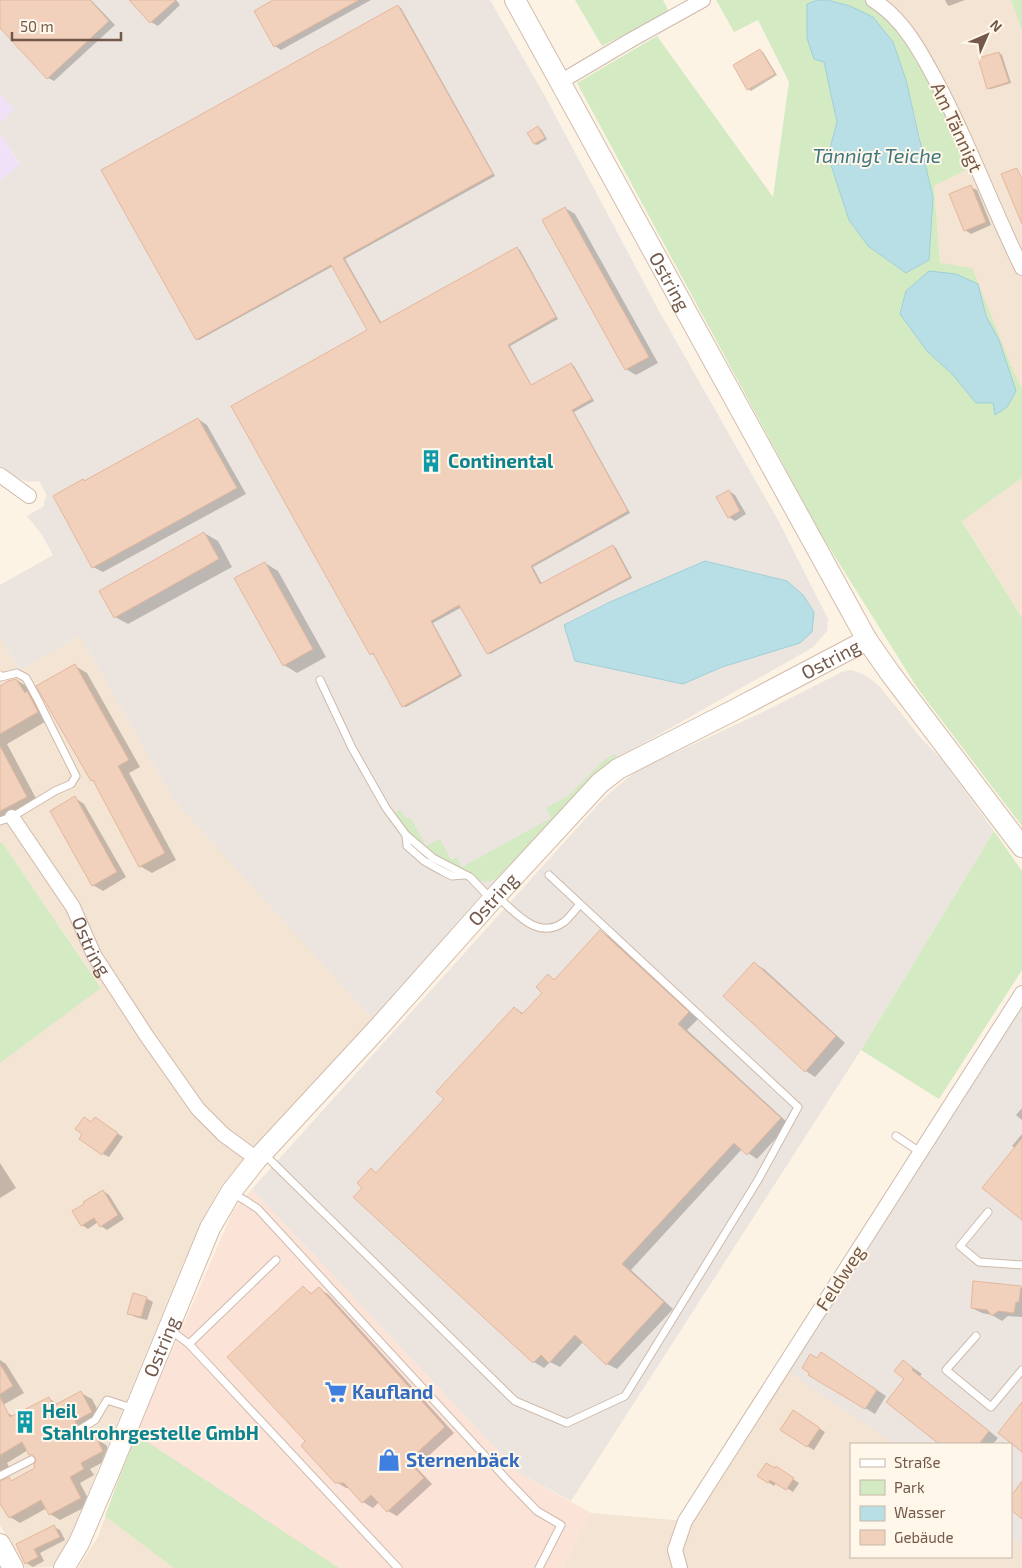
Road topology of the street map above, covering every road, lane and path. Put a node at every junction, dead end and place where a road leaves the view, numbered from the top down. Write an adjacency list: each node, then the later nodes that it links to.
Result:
1 (515, 0): 4 (main road, Ostring)
2 (704, 0): 4 (street)
3 (873, 0): 5 (street, Am Tännigt)
4 (560, 82): 8 (main road, Ostring)
5 (1022, 268)
6 (0, 475): 7 (street)
7 (29, 496)
8 (867, 640): 12 (main road); 14 (main road, Ostring)
9 (0, 675): 11 (lane)
10 (320, 680): 14 (lane)
11 (6, 819): 19 (street, Ostring)
12 (1022, 847)
13 (549, 875): 15 (lane)
14 (494, 897): 15 (lane); 19 (main road, Ostring)
15 (580, 904): 19 (lane)
16 (1022, 993): 18 (street, Feldweg)
17 (896, 1136): 18 (lane)
18 (920, 1152): 37 (street, Feldweg)
19 (260, 1156): 20 (main road, Ostring)
20 (230, 1192): 24 (main road, Ostring); 36 (lane)
21 (988, 1212): 23 (lane)
22 (276, 1260): 26 (lane)
23 (1022, 1265)
24 (167, 1332): 26 (lane); 28 (main road, Ostring)
25 (976, 1336): 27 (lane)
26 (189, 1344): 35 (lane)
27 (1022, 1370)
28 (135, 1410): 29 (lane); 34 (main road, Ostring)
29 (80, 1430)
30 (31, 1460): 31 (lane)
31 (0, 1476)
32 (0, 1544): 33 (main road)
33 (13, 1568)
34 (64, 1568)
35 (398, 1568)
36 (539, 1568)
37 (680, 1568)

